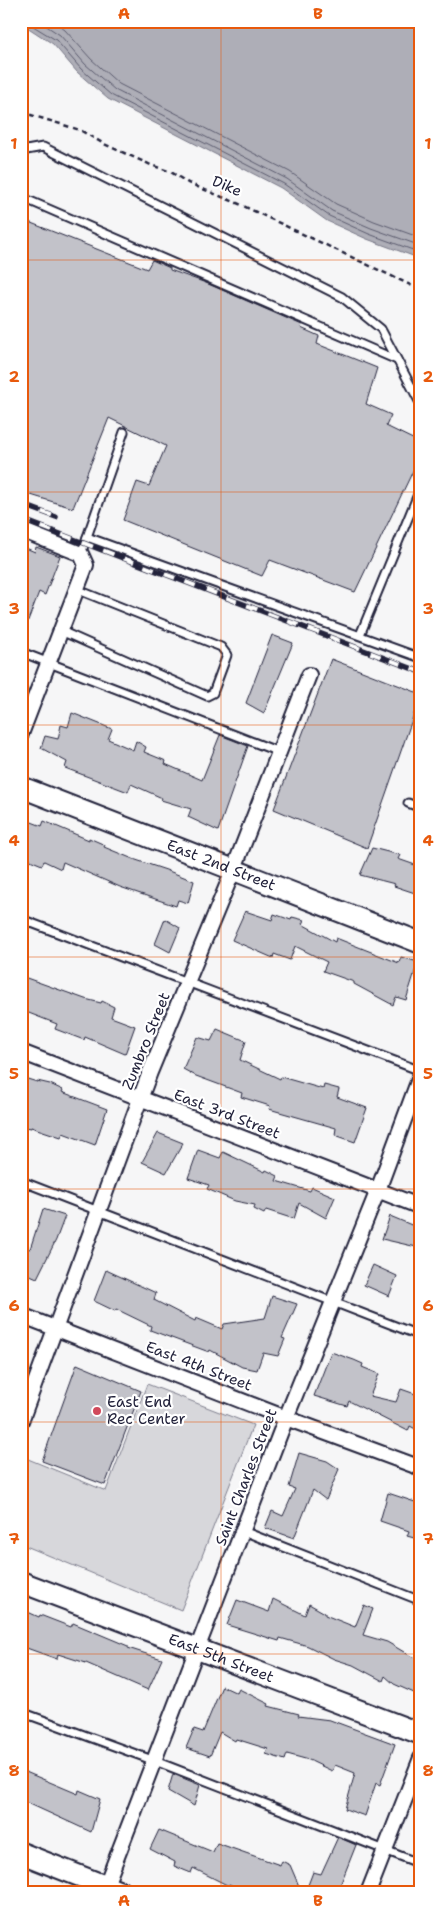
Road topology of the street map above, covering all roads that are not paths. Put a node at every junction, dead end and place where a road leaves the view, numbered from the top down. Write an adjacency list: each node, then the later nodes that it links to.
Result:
1 (21, 152): 3 (lane)
2 (21, 196): 3 (lane)
3 (397, 360): 4 (lane)
4 (421, 406)
5 (124, 432): 8 (lane)
6 (421, 487): 12 (lane)
7 (21, 530): 9 (street)
8 (87, 537): 9 (lane); 12 (lane)
9 (83, 559): 10 (street)
10 (76, 589): 11 (street); 11 (lane)
11 (60, 631): 15 (street)
12 (360, 635): 14 (lane)
13 (21, 652): 15 (lane)
14 (421, 658)
15 (48, 663): 17 (street); 18 (lane)
16 (309, 675): 18 (street, Zumbro Street)
17 (21, 734)
18 (279, 752): 22 (street, Zumbro Street)
19 (21, 787): 22 (street, East 2nd Street)
20 (408, 803): 21 (lane)
21 (421, 808)
22 (233, 871): 24 (street, East 2nd Street); 25 (street, Zumbro Street)
23 (21, 919): 25 (lane)
24 (421, 943)
25 (187, 983): 27 (lane); 28 (street, Zumbro Street)
26 (21, 1052): 28 (street, East 3rd Street)
27 (421, 1073): 30 (street, Saint Charles Street)
28 (140, 1098): 30 (street, East 3rd Street); 32 (street, Zumbro Street)
29 (21, 1181): 32 (lane)
30 (378, 1190): 31 (street, East 3rd Street); 33 (street, Saint Charles Street)
31 (421, 1207)
32 (99, 1210): 33 (lane); 35 (street, Zumbro Street)
33 (333, 1302): 36 (lane); 37 (street, Saint Charles Street)
34 (21, 1315): 35 (street, East 4th Street)
35 (55, 1328): 37 (street, East 4th Street); 38 (street, Zumbro Street)
36 (421, 1336)
37 (286, 1418): 39 (street, East 4th Street); 40 (street, Saint Charles Street)
38 (21, 1422)
39 (421, 1468)
40 (243, 1531): 42 (lane); 43 (street, Saint Charles Street)
41 (21, 1582): 43 (street, East 5th Street)
42 (421, 1601)
43 (198, 1650): 45 (street, East 5th Street); 47 (street, Saint Charles Street)
44 (21, 1712): 47 (lane)
45 (421, 1734)
46 (421, 1758): 48 (street)
47 (155, 1761): 48 (lane); 51 (street, Saint Charles Street)
48 (384, 1850): 50 (lane); 52 (street)
49 (21, 1854): 51 (street)
50 (421, 1864)
51 (110, 1891)
52 (368, 1893)

